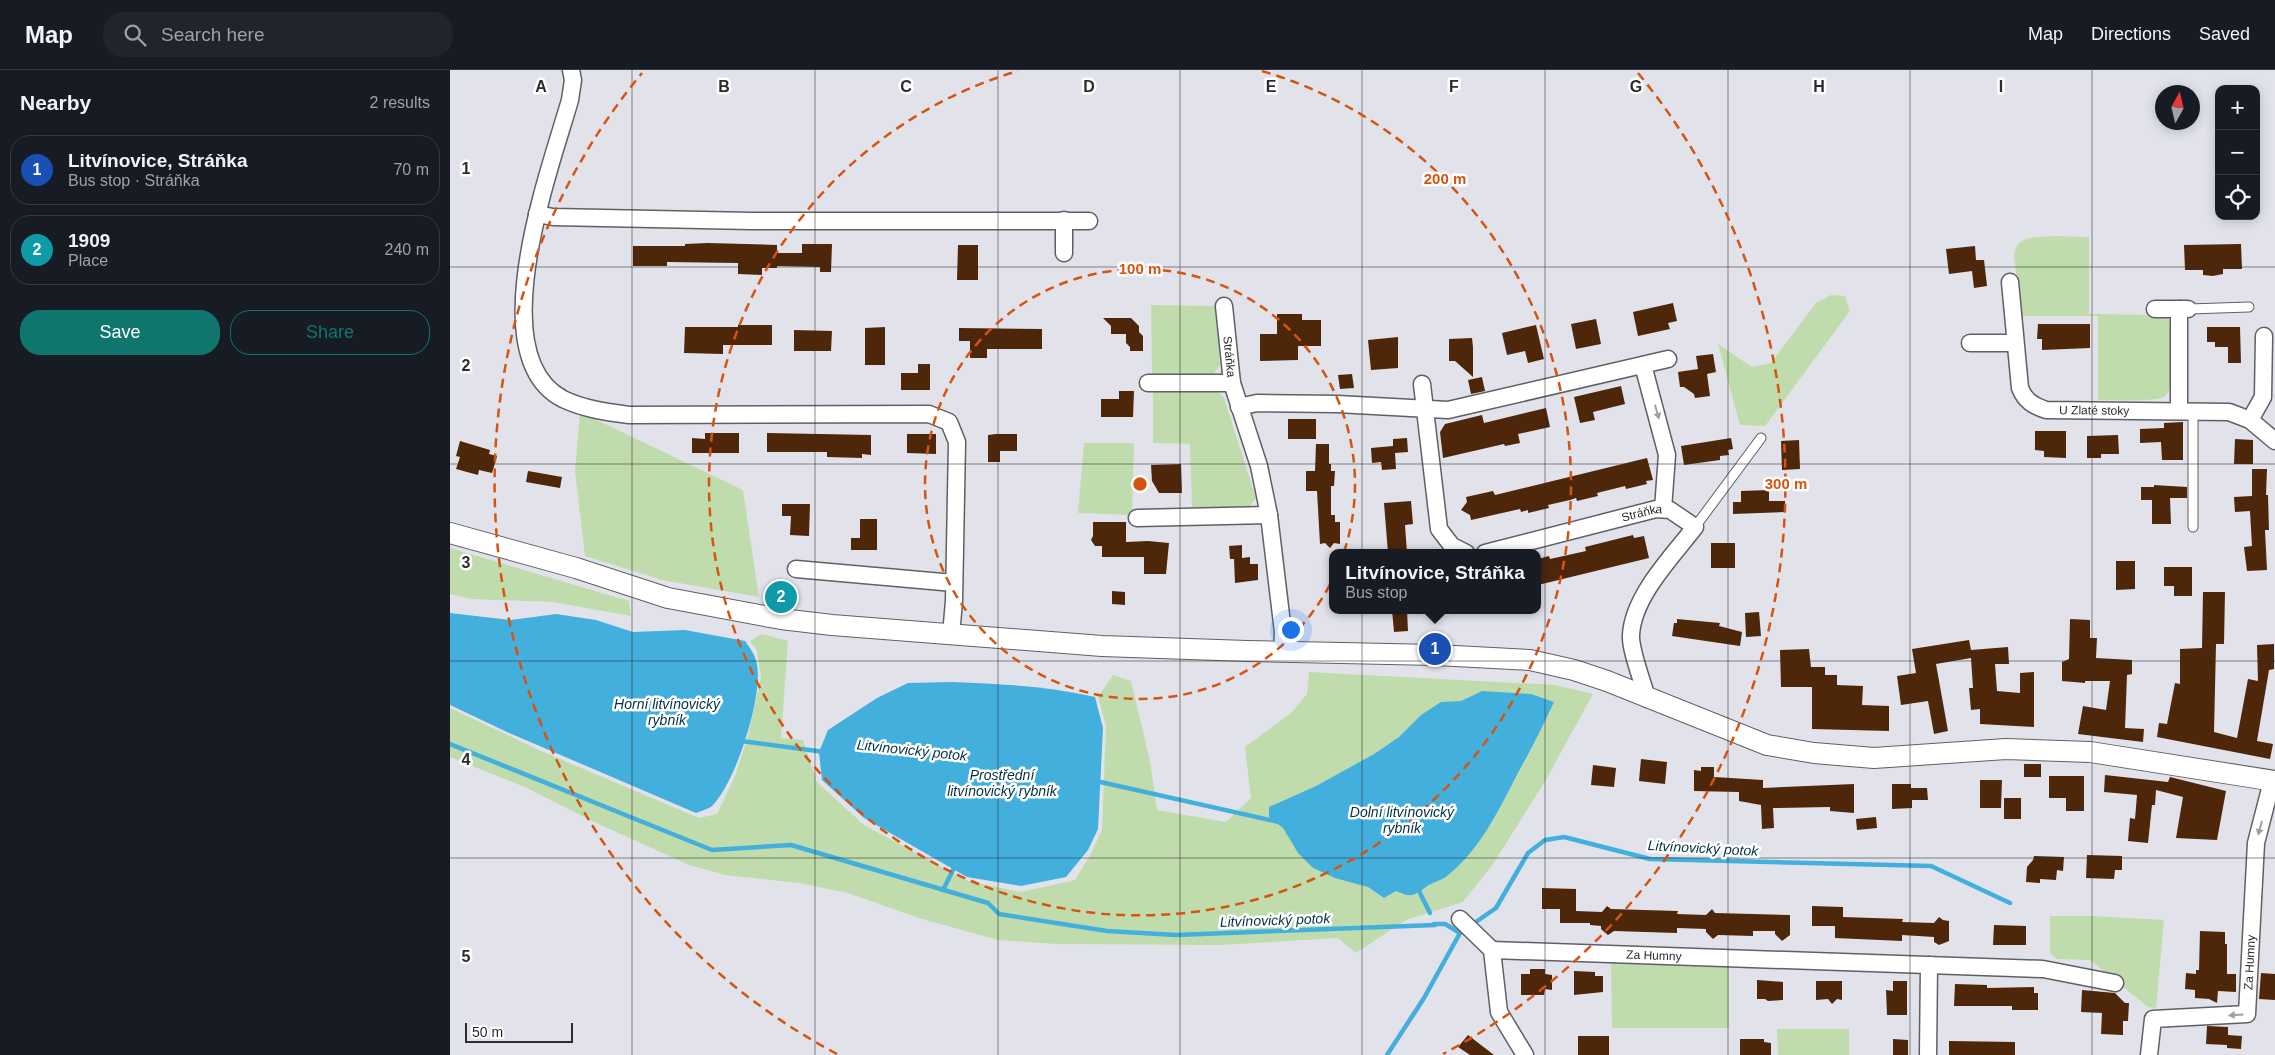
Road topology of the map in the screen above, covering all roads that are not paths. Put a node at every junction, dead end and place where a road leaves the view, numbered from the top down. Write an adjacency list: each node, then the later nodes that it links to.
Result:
1 (571, 70): 2 (street)
2 (537, 214): 3 (street); 34 (street)
3 (1064, 220): 4 (street); 5 (street)
4 (1088, 220)
5 (1064, 253)
6 (2010, 282): 12 (street, U Zlaté stoky)
7 (1224, 306): 17 (street, Stráňka)
8 (2249, 308): 10 (lane)
9 (2155, 309): 10 (street)
10 (2184, 309): 21 (street)
11 (1970, 343): 12 (street)
12 (2015, 343): 21 (street, U Zlaté stoky)
13 (2268, 346): 22 (street)
14 (1668, 359): 15 (street)
15 (1643, 365): 20 (street); 25 (street, one-way to 25)
16 (1148, 382): 17 (street)
17 (1232, 383): 19 (street, Stráňka)
18 (1422, 384): 20 (street)
19 (1239, 407): 20 (street); 26 (street, Stráňka)
20 (1424, 410): 31 (street)
21 (2186, 411): 22 (street, U Zlaté stoky); 29 (lane)
22 (2250, 420): 24 (street, U Zlaté stoky)
23 (1761, 438): 28 (lane)
24 (2275, 441)
25 (1663, 509): 28 (street, Stráňka); 32 (street, Stráňka)
26 (1269, 515): 27 (street); 36 (street, Stráňka)
27 (1137, 518)
28 (1695, 527): 37 (street)
29 (2193, 527)
30 (450, 533): 35 (street)
31 (1458, 549)
32 (1501, 549)
33 (796, 569): 34 (street)
34 (954, 582): 35 (street)
35 (951, 635): 36 (street)
36 (1282, 652): 37 (street)
37 (1647, 698): 38 (street)
38 (2274, 781): 45 (street, Za Humny, one-way to 45)
39 (1460, 919): 40 (street)
40 (1492, 950): 41 (street, Za Humny); 43 (street)
41 (1929, 965): 42 (street, Za Humny); 44 (street)
42 (2115, 984)
43 (1523, 1054)
44 (1928, 1055)
45 (2149, 1055)

